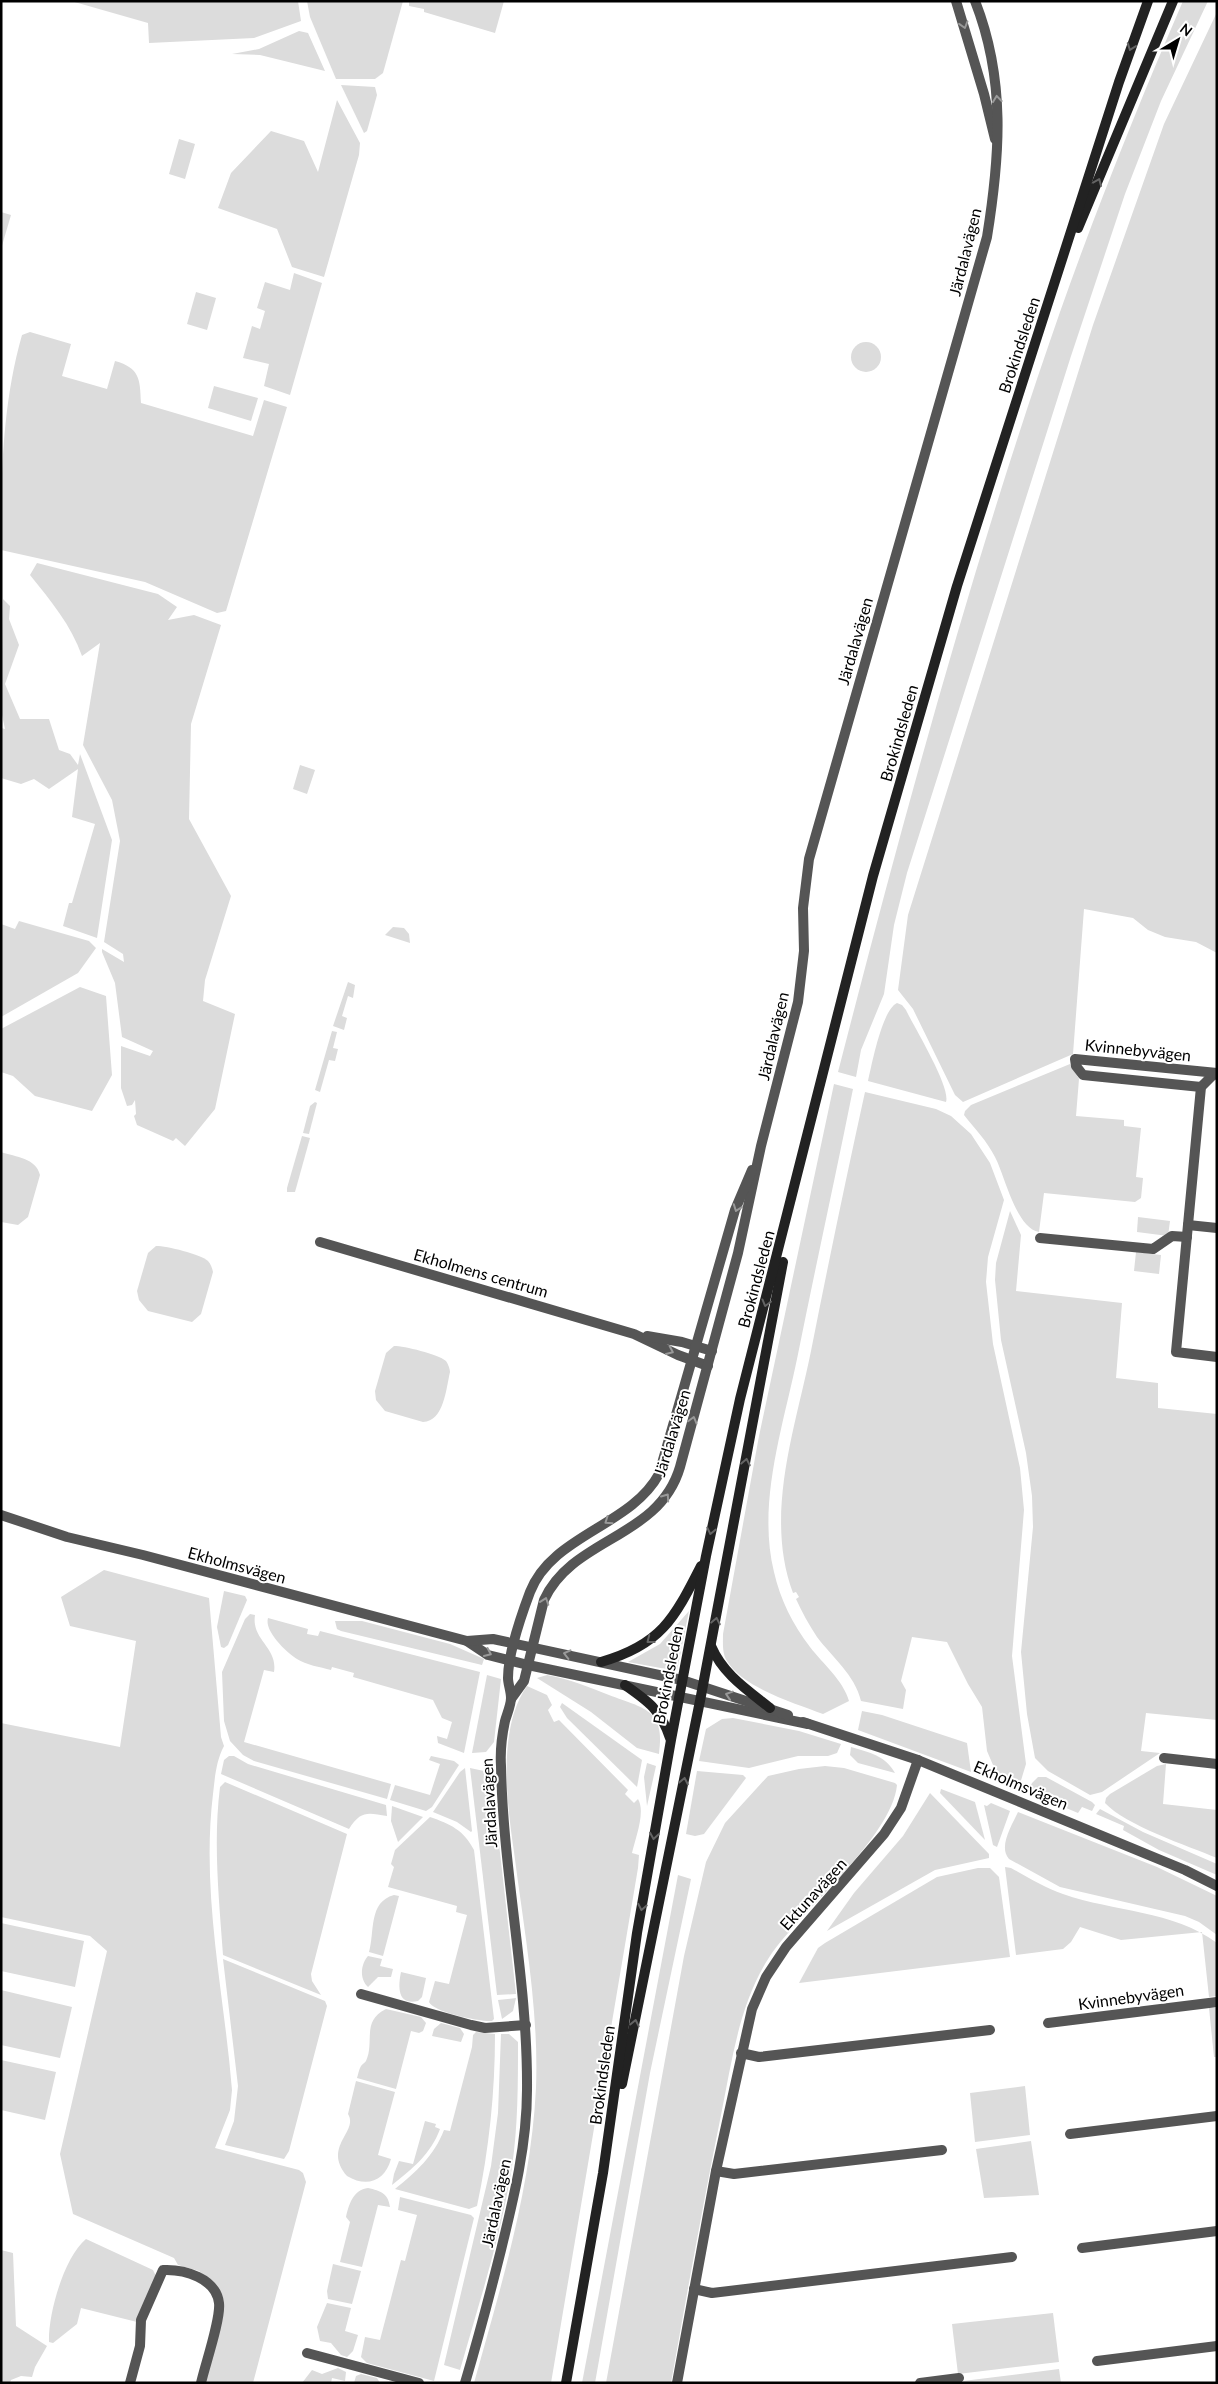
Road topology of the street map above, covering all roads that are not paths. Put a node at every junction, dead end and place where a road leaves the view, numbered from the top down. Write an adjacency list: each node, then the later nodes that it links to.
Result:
1 (956, 1): 5 (street, Järdalavägen, one-way to 5)
2 (975, 1): 5 (street, Järdalavägen, one-way to 2)
3 (1148, 1): 6 (main road, Brokindsleden, one-way to 6)
4 (1173, 1): 6 (main road, Brokindsleden, one-way to 4)
5 (997, 148): 9 (street, Järdalavägen)
6 (1052, 291): 10 (main road, Brokindsleden)
7 (1216, 1074): 8 (street, Kvinnebyvägen); 8 (street, Kvinnebyvägen)
8 (1201, 1088): 11 (street)
9 (761, 1146): 17 (street, Järdalavägen, one-way to 17); 18 (street, Järdalavägen)
10 (796, 1188): 23 (main road, Brokindsleden, one-way to 23); 26 (main road, Brokindsleden, one-way to 10)
11 (1188, 1225): 12 (street); 13 (street)
12 (1217, 1228)
13 (1187, 1237): 14 (street); 19 (street)
14 (1040, 1238)
15 (320, 1242): 16 (street, Ekholmens centrum)
16 (634, 1334): 17 (street, Ekholmens centrum); 20 (street, Ekholmens centrum, one-way to 20)
17 (696, 1345): 18 (street, Ekholmens centrum); 20 (street, Järdalavägen)
18 (712, 1351): 21 (street, Järdalavägen)
19 (1217, 1357)
20 (691, 1360): 21 (street, Ekholmens centrum); 25 (street, Järdalavägen, one-way to 25)
21 (708, 1366): 27 (street, Järdalavägen, one-way to 21)
22 (1, 1515): 24 (street, Ekholmsvägen)
23 (706, 1556): 29 (main road, one-way to 29); 31 (main road, Brokindsleden)
24 (467, 1641): 25 (street, Ekholmsvägen); 28 (street, Ekholmsvägen, one-way to 28)
25 (515, 1644): 27 (street, Ekholmsvägen); 28 (street, Järdalavägen)
26 (711, 1646): 33 (main road, Brokindsleden); 37 (main road)
27 (532, 1648): 29 (street, Ekholmsvägen, one-way to 27); 30 (street, Järdalavägen)
28 (511, 1661): 30 (street, Ekholmsvägen); 35 (street, Järdalavägen)
29 (601, 1662): 31 (street, Ekholmsvägen)
30 (528, 1665): 32 (street, Ekholmsvägen); 35 (street, Järdalavägen)
31 (682, 1680): 33 (street, Ekholmsvägen); 34 (main road, Brokindsleden)
32 (625, 1685): 34 (street, Ekholmsvägen); 39 (main road)
33 (703, 1686): 36 (main road, Brokindsleden); 37 (street, Ekholmsvägen, one-way to 33)
34 (679, 1697): 36 (street, Ekholmsvägen); 39 (main road, Brokindsleden)
35 (511, 1698): 47 (street, Järdalavägen)
36 (700, 1702): 38 (street, Ekholmsvägen); 54 (main road, Brokindsleden, one-way to 36)
37 (770, 1708): 38 (street, Ekholmsvägen)
38 (808, 1724): 41 (street, Ekholmsvägen)
39 (671, 1740): 54 (main road, Brokindsleden, one-way to 54)
40 (1164, 1758): 42 (street)
41 (918, 1760): 43 (street, Ekholmsvägen); 49 (street, Ektunavägen)
42 (1217, 1764)
43 (1217, 1886)
44 (361, 1994): 47 (street)
45 (1217, 2002): 46 (street, Kvinnebyvägen)
46 (1048, 2023)
47 (526, 2025): 66 (street, Järdalavägen)
48 (990, 2030): 49 (street)
49 (741, 2054): 53 (street, Ektunavägen)
50 (1217, 2116): 51 (street)
51 (1070, 2134)
52 (942, 2150): 53 (street)
53 (716, 2171): 58 (street, Ektunavägen)
54 (603, 2173): 67 (main road, Brokindsleden)
55 (1217, 2231): 56 (street)
56 (1082, 2248)
57 (1012, 2257): 58 (street)
58 (694, 2289): 68 (street, Ektunavägen)
59 (1217, 2346): 61 (street)
60 (307, 2354): 65 (street)
61 (1098, 2361)
62 (959, 2378): 69 (street)
63 (130, 2383): 64 (street)
64 (200, 2383)
65 (419, 2383)
66 (465, 2383)
67 (566, 2383)
68 (677, 2383)
69 (920, 2383)

